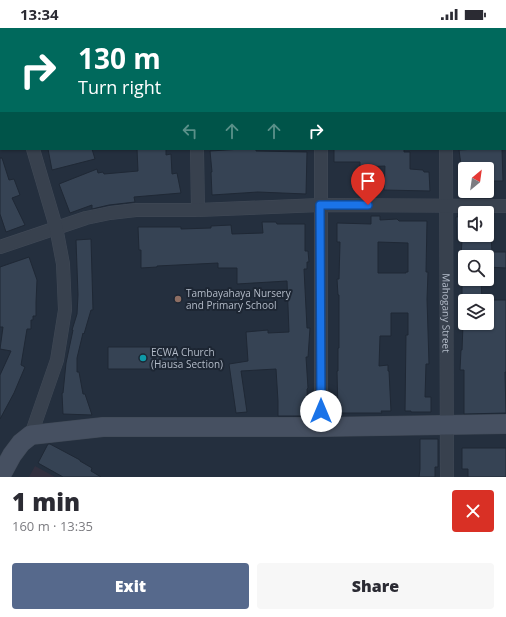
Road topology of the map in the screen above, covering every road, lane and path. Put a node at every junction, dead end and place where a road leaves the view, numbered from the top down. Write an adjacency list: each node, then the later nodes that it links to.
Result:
1 (33, 150): 9 (street)
2 (197, 150): 8 (street)
3 (320, 150): 5 (street)
4 (446, 150): 6 (street, Mahogany Street)
5 (320, 205): 6 (street); 8 (street); 13 (street)
6 (447, 206): 7 (street); 12 (street, Mahogany Street)
7 (506, 206)
8 (198, 210): 9 (street)
9 (56, 227): 10 (street); 14 (street)
10 (0, 247)
11 (506, 424): 12 (main road)
12 (446, 425): 13 (main road); 16 (street, Mahogany Street)
13 (321, 427): 14 (main road)
14 (31, 435): 15 (main road)
15 (0, 477)
16 (447, 477)

